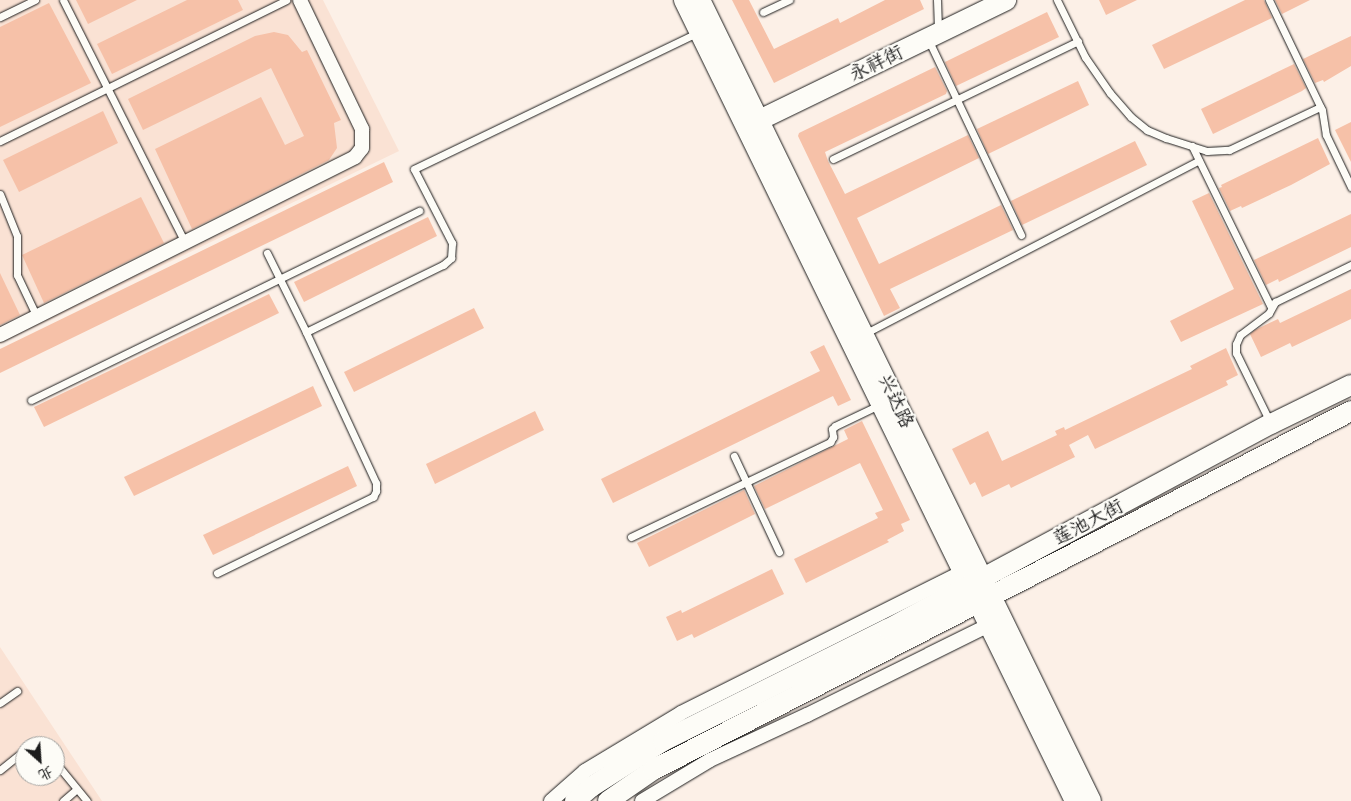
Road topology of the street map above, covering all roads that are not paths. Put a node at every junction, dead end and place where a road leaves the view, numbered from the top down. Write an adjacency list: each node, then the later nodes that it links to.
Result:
1 (35, 0): 13 (lane)
2 (63, 0): 17 (lane)
3 (286, 0): 17 (lane)
4 (300, 0): 29 (street)
5 (684, 0): 14 (main road, 兴达路)
6 (700, 0): 20 (main road, 兴达路)
7 (789, 0): 12 (lane)
8 (937, 0): 15 (lane)
9 (1006, 0): 15 (main road, 永祥街)
10 (1057, 0): 16 (lane)
11 (1269, 0): 19 (lane)
12 (763, 12)
13 (0, 17)
14 (700, 31): 20 (main road, 兴达路); 35 (lane)
15 (932, 36): 18 (lane); 20 (main road, 永祥街)
16 (1078, 42): 18 (lane); 22 (lane)
17 (107, 88): 21 (lane); 29 (lane)
18 (956, 100): 23 (lane); 28 (lane)
19 (1320, 106): 22 (lane); 25 (lane)
20 (752, 123): 36 (main road, 兴达路); 40 (main road, 兴达路)
21 (0, 141)
22 (1192, 146): 24 (lane)
23 (834, 159)
24 (1199, 160): 33 (lane); 36 (lane)
25 (1351, 187)
26 (0, 194): 34 (lane)
27 (419, 211): 32 (lane)
28 (1021, 235)
29 (185, 243): 34 (street)
30 (267, 253): 32 (lane)
31 (1351, 266): 33 (lane)
32 (280, 279): 35 (lane); 39 (lane)
33 (1271, 307): 42 (lane)
34 (37, 317): 37 (street)
35 (306, 332): 47 (lane)
36 (863, 334): 48 (main road, 兴达路)
37 (0, 335)
38 (1351, 385): 42 (main road, 莲池大街)
39 (31, 400)
40 (881, 404): 44 (lane); 48 (main road, 兴达路)
41 (1351, 411): 48 (main road, 莲池大街)
42 (1271, 424): 48 (main road, 莲池大街)
43 (734, 456): 44 (lane)
44 (746, 482): 45 (lane); 46 (lane)
45 (631, 537)
46 (779, 552)
47 (217, 573)
48 (977, 586): 49 (main road, 兴达路); 58 (street); 59 (main road, 莲池大街); 60 (main road, 莲池大街); 63 (main road, 兴达路)
49 (989, 625): 61 (street); 62 (main road, 兴达路)
50 (17, 690): 51 (lane)
51 (0, 703)
52 (15, 758): 53 (lane)
53 (0, 770)
54 (65, 774): 55 (lane)
55 (77, 789): 56 (lane); 57 (lane)
56 (63, 801)
57 (87, 801)
58 (551, 801)
59 (575, 801)
60 (608, 801)
61 (642, 801)
62 (1075, 801)
63 (1091, 801)

